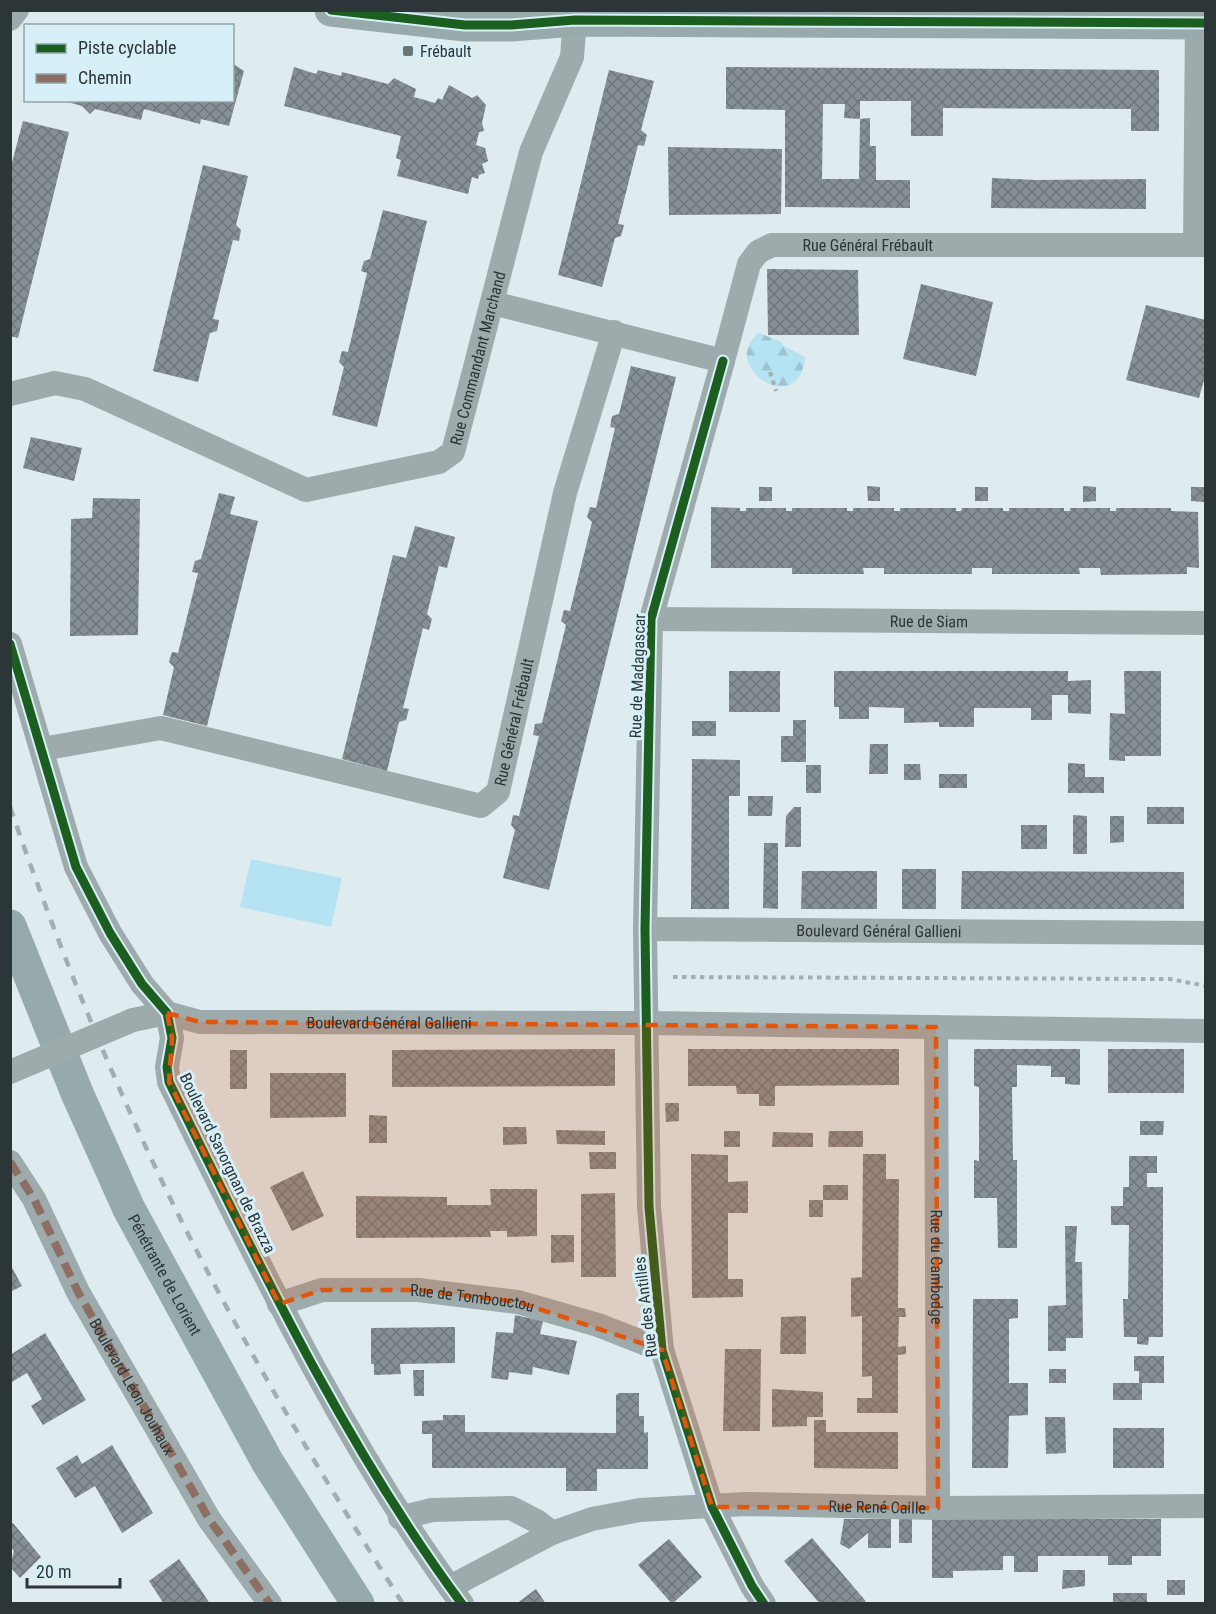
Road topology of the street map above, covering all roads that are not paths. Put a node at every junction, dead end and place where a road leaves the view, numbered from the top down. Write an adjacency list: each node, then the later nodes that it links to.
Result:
1 (17, 10): 5 (street)
2 (331, 10): 6 (main road)
3 (523, 10): 6 (main road)
4 (927, 17): 6 (main road); 7 (main road)
5 (10, 19)
6 (575, 20): 9 (street, Rue Commandant Marchand)
7 (1201, 23): 8 (street)
8 (1200, 245): 11 (street, Rue Général Frébault)
9 (493, 303): 10 (street); 12 (street, Rue Commandant Marchand)
10 (614, 333): 11 (street); 16 (street, Rue Général Frébault)
11 (723, 361): 13 (street, Rue de Madagascar)
12 (10, 394)
13 (651, 619): 14 (street, Rue de Siam); 18 (street, Rue de Madagascar)
14 (1206, 623)
15 (10, 644): 16 (street)
16 (42, 748): 20 (street)
17 (10, 926): 35 (main road, Pénétrante de Lorient)
18 (645, 929): 19 (street, Boulevard Général Gallieni); 21 (street)
19 (1206, 933)
20 (167, 1013): 21 (street, Boulevard Général Gallieni); 24 (street, Boulevard Général Gallieni, bridge); 26 (street, Boulevard Savorgnan de Brazza)
21 (648, 1023): 22 (street, Boulevard Général Gallieni); 27 (street, Rue des Antilles)
22 (936, 1027): 23 (street, Boulevard Général Gallieni); 30 (street, Rue du Cambodge)
23 (1206, 1031)
24 (10, 1072)
25 (10, 1162): 34 (street, Boulevard Léon Jouhaux)
26 (279, 1304): 27 (street, Rue de Tombouctou); 31 (street, Boulevard Savorgnan de Brazza)
27 (662, 1350): 29 (street, Rue des Antilles)
28 (1206, 1506): 30 (street, Rue René Caille)
29 (712, 1507): 30 (street, Rue René Caille); 32 (street, Rue René Caille); 36 (street, Rue des Antilles)
30 (938, 1508)
31 (400, 1518): 32 (street); 33 (street, Boulevard Savorgnan de Brazza)
32 (552, 1533): 33 (street, Rue René Caille)
33 (456, 1595)
34 (270, 1604)
35 (358, 1604)
36 (764, 1604)

